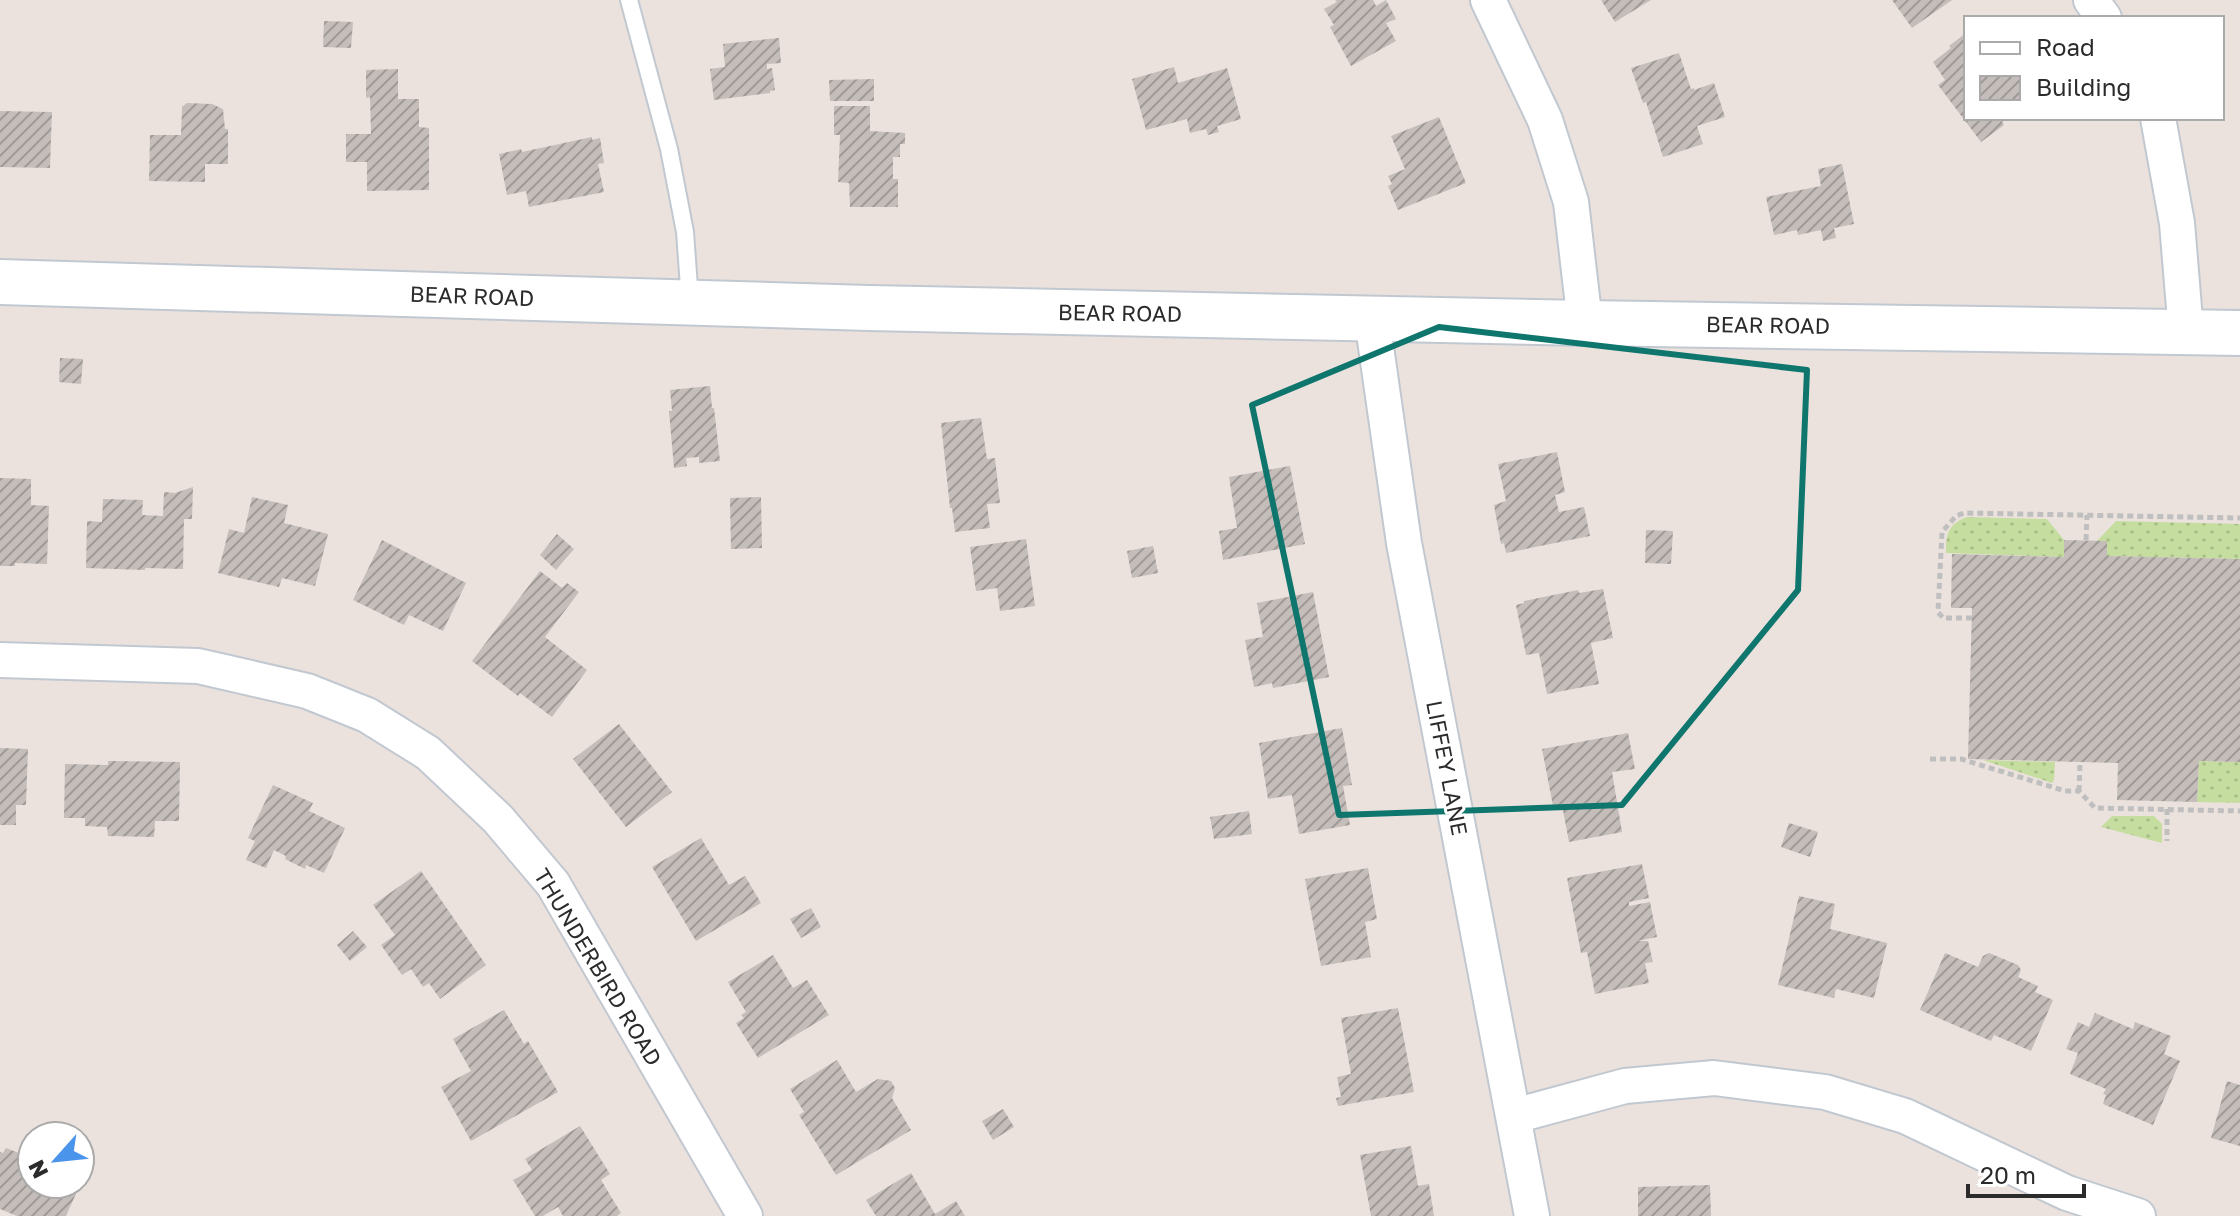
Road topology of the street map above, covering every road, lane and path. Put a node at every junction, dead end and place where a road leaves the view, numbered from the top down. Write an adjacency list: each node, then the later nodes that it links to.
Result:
1 (629, 0): 5 (lane)
2 (1488, 0): 7 (street)
3 (2158, 120): 8 (street)
4 (0, 282): 5 (street, BEAR ROAD)
5 (690, 302): 6 (street, BEAR ROAD)
6 (1372, 319): 7 (street, BEAR ROAD); 21 (street, LIFFEY LANE)
7 (1585, 323): 8 (street, BEAR ROAD)
8 (2186, 332): 9 (street, BEAR ROAD)
9 (2240, 333)
10 (2087, 515): 11 (path); 12 (path); 13 (path)
11 (2240, 518)
12 (2086, 540)
13 (1972, 618)
14 (0, 660): 22 (street, THUNDERBIRD ROAD)
15 (1930, 759): 17 (path)
16 (2080, 763): 17 (path)
17 (2079, 791): 18 (path)
18 (2167, 809): 19 (path); 20 (path)
19 (2240, 811)
20 (2167, 841)
21 (1514, 1116): 23 (street, LIFFEY LANE); 24 (street)
22 (745, 1216)
23 (1532, 1216)
24 (2138, 1216)

